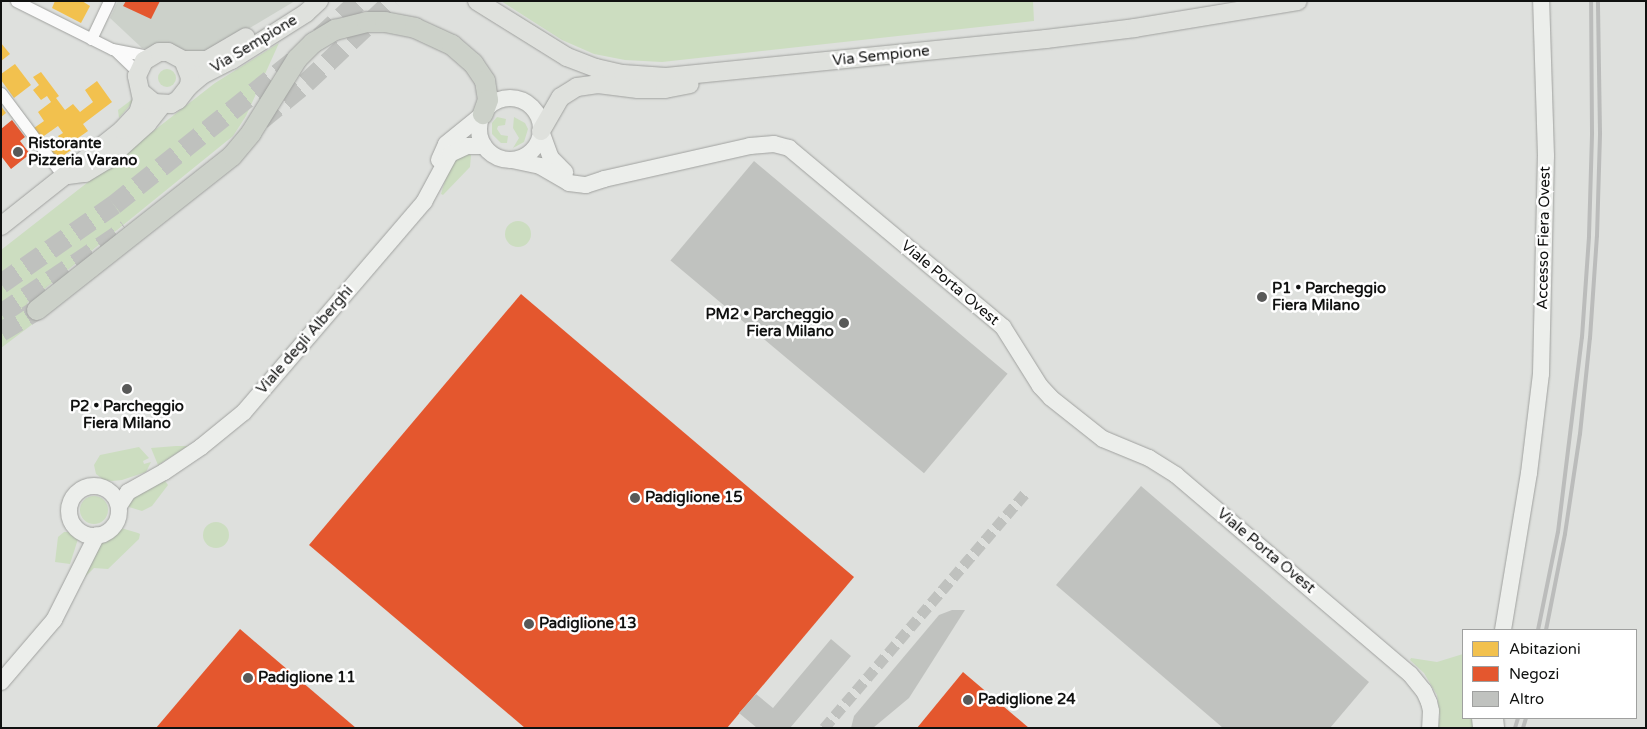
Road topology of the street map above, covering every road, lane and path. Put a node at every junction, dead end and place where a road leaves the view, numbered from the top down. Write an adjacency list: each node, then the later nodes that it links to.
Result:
1 (16, 1): 8 (street)
2 (109, 1): 8 (street)
3 (304, 1): 11 (main road, Via Sempione)
4 (320, 1): 14 (main road, Via Sempione)
5 (1298, 1): 12 (main road, Via Sempione)
6 (1541, 1): 31 (street, Accesso Fiera Ovest)
7 (477, 2): 12 (main road, Via Sempione)
8 (92, 39): 9 (street)
9 (112, 49): 10 (street); 13 (street)
10 (149, 56): 11 (main road); 13 (main road)
11 (183, 60): 14 (main road)
12 (732, 71): 19 (main road)
13 (138, 72): 15 (main road)
14 (189, 86): 17 (main road)
15 (141, 92): 17 (main road); 22 (main road)
16 (1, 93): 22 (street)
17 (162, 104): 22 (main road)
18 (483, 114): 19 (street); 20 (street); 24 (street, Viale degli Alberghi); 26 (highway)
19 (541, 131): 21 (street); 23 (street, Viale Porta Ovest)
20 (484, 146): 21 (street); 24 (street, Viale degli Alberghi)
21 (512, 160): 23 (street, Viale Porta Ovest)
22 (63, 176): 25 (main road)
23 (604, 179): 33 (street, Viale Porta Ovest)
24 (436, 182): 27 (street, Viale degli Alberghi)
25 (1, 226)
26 (37, 310)
27 (154, 478): 28 (street, Viale degli Alberghi); 29 (street, Viale degli Alberghi)
28 (101, 487): 29 (street); 30 (street)
29 (118, 506): 30 (street)
30 (91, 534): 32 (street)
31 (1501, 629)
32 (1, 682)
33 (1430, 728)

